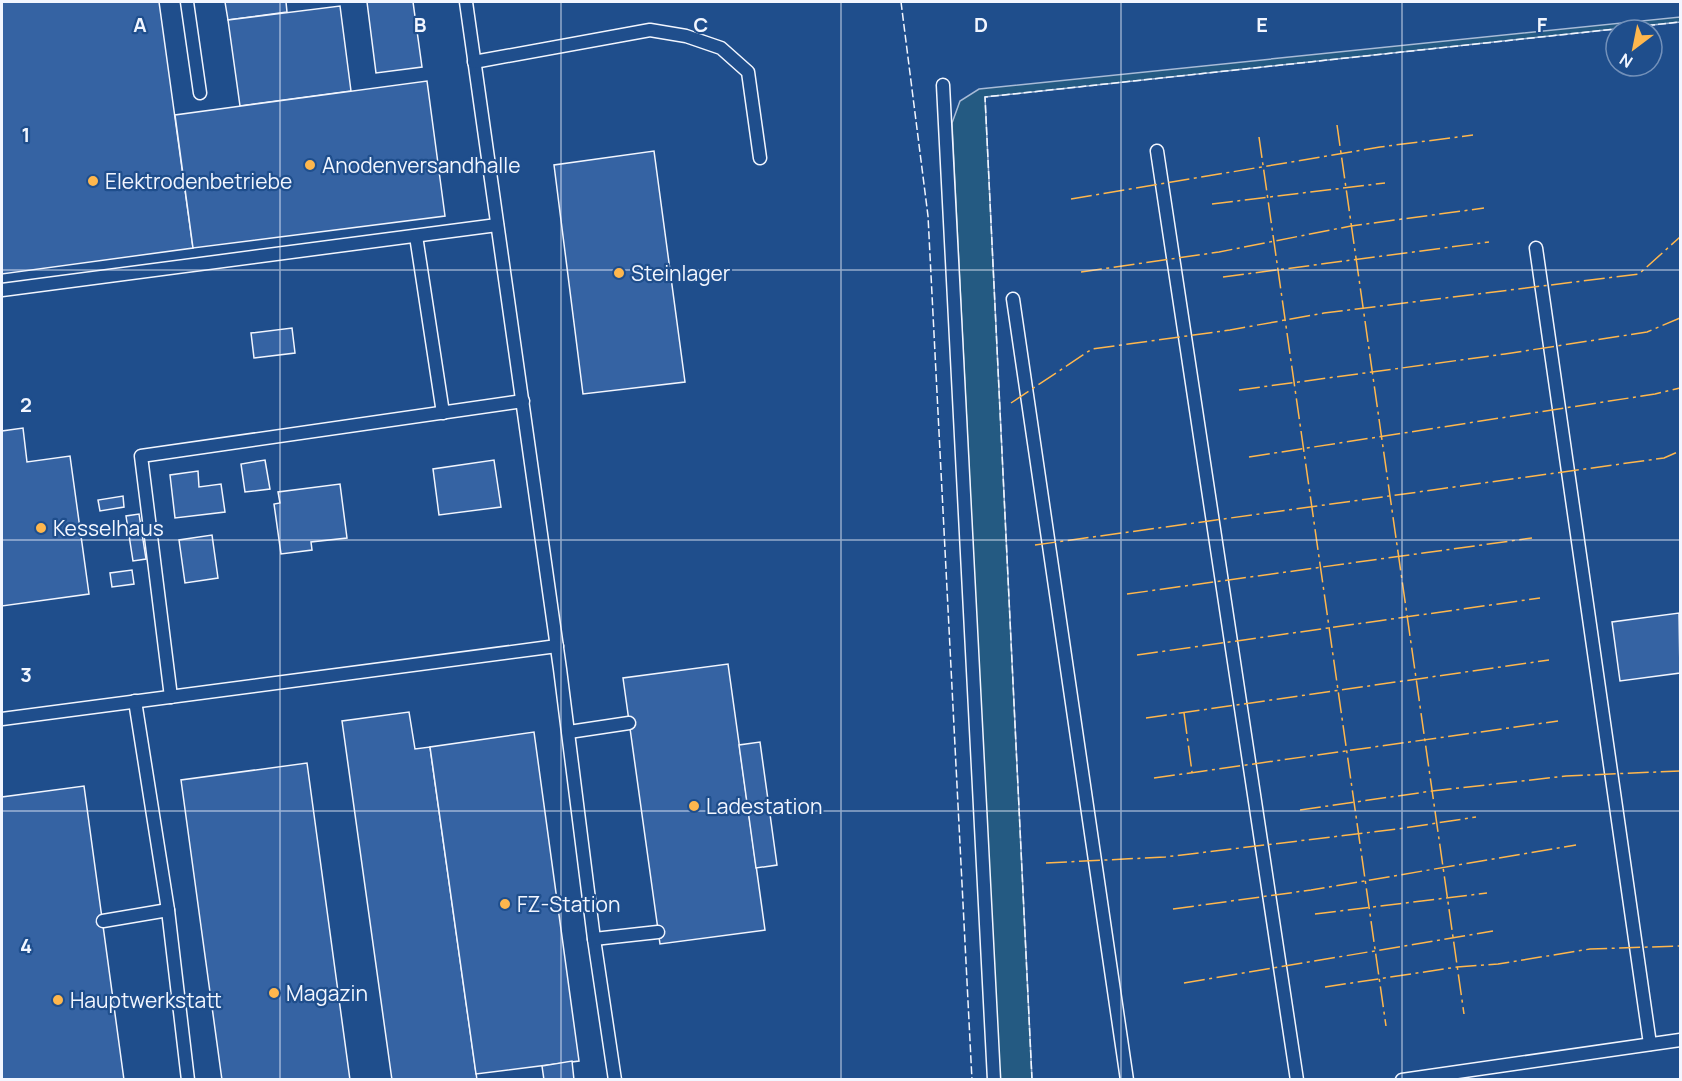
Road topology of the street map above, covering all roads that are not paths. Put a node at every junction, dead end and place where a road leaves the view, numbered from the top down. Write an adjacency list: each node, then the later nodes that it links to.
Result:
1 (187, 2): 5 (lane)
2 (466, 2): 3 (lane)
3 (474, 62): 7 (lane); 8 (lane)
4 (943, 85): 29 (lane)
5 (200, 93)
6 (1157, 151): 31 (lane)
7 (760, 158)
8 (497, 225): 9 (lane); 13 (lane)
9 (416, 236): 11 (lane); 14 (lane)
10 (1536, 248): 26 (lane)
11 (2, 290)
12 (1013, 299): 30 (lane)
13 (523, 401): 14 (lane); 15 (lane)
14 (443, 413): 16 (lane)
15 (557, 646): 16 (lane); 20 (lane)
16 (171, 697): 17 (lane)
17 (135, 701): 18 (lane); 21 (lane)
18 (2, 719)
19 (629, 723): 20 (lane)
20 (569, 732): 24 (lane)
21 (168, 910): 22 (lane); 27 (lane)
22 (103, 921)
23 (658, 932): 24 (lane)
24 (594, 939): 28 (lane)
25 (1680, 1040): 26 (lane)
26 (1650, 1044): 32 (lane)
27 (188, 1080)
28 (615, 1080)
29 (994, 1080)
30 (1127, 1080)
31 (1297, 1080)
32 (1402, 1080)

